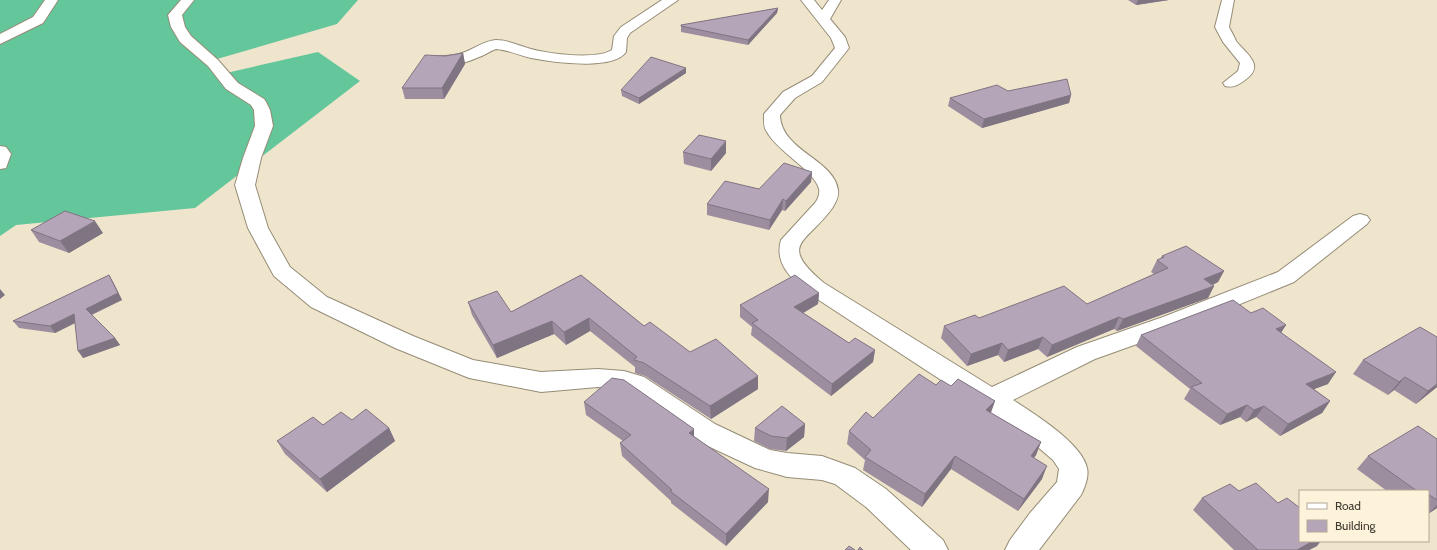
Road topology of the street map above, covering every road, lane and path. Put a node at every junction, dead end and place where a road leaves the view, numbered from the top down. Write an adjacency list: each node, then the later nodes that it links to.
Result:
1 (52, 0): 7 (street)
2 (188, 0): 14 (street)
3 (672, 0): 8 (street)
4 (806, 0): 6 (street)
5 (1228, 0): 9 (street)
6 (829, 9): 13 (street)
7 (0, 40)
8 (432, 61)
9 (1231, 83)
10 (0, 151): 11 (street)
11 (0, 164)
12 (1360, 220): 13 (street)
13 (991, 399): 15 (street)
14 (932, 550)
15 (1021, 550)

